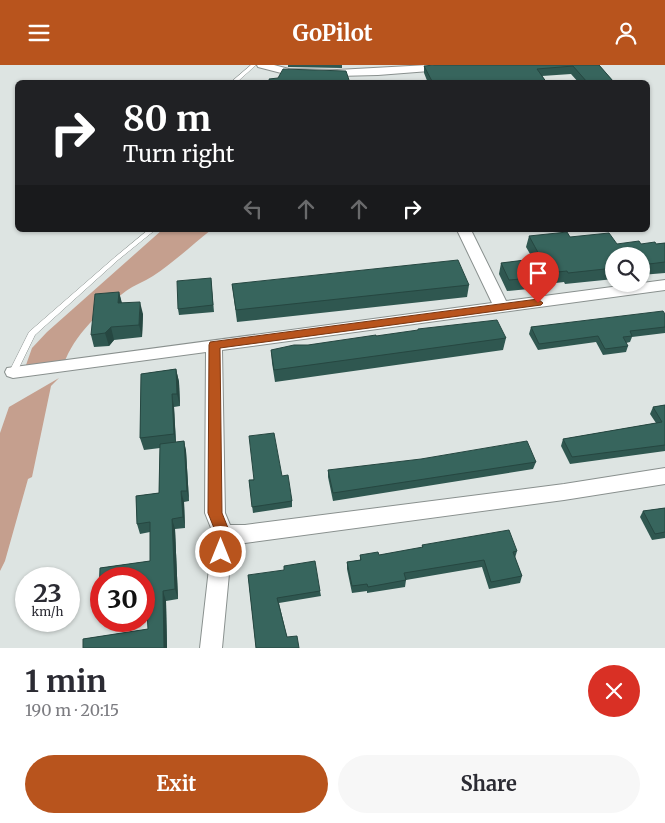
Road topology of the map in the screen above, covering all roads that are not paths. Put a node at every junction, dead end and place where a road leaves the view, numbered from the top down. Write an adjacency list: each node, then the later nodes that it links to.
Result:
1 (254, 65): 4 (lane)
2 (262, 65): 3 (street)
3 (468, 65)
4 (236, 80)
5 (150, 232): 10 (lane)
6 (465, 232): 8 (street)
7 (665, 285): 8 (street)
8 (501, 307): 9 (street)
9 (214, 345): 10 (street); 12 (street)
10 (13, 372)
11 (665, 477): 12 (street)
12 (223, 533): 13 (street)
13 (211, 648)

